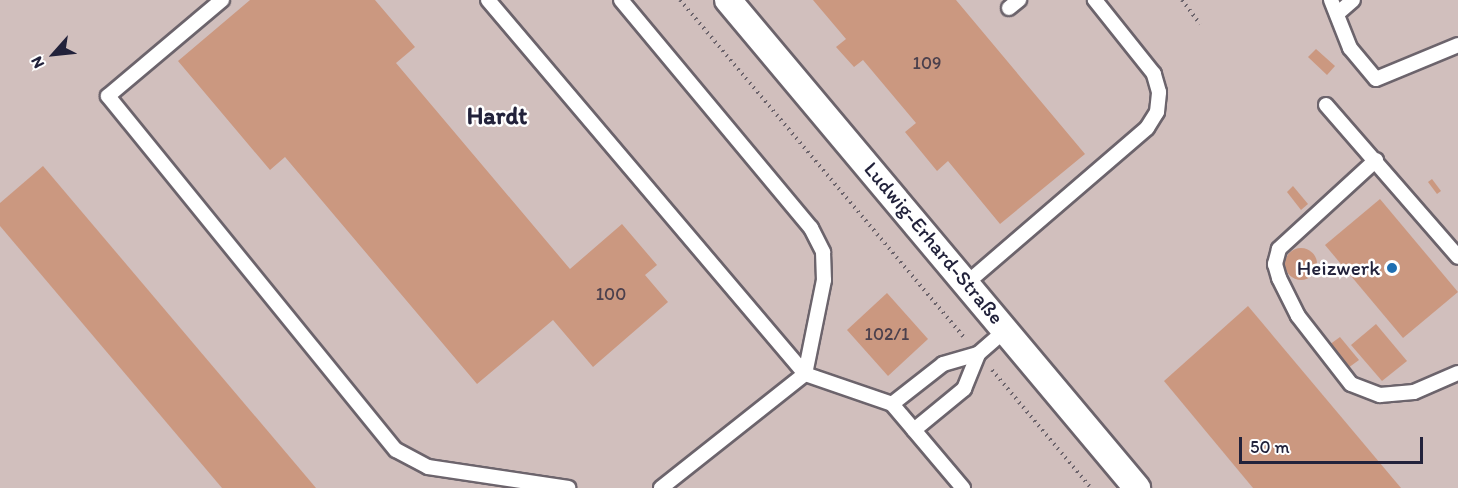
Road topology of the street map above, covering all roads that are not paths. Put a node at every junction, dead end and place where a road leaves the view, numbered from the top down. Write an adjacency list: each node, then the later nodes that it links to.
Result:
1 (222, 0): 20 (lane)
2 (488, 0): 16 (lane)
3 (621, 0): 16 (lane)
4 (728, 0): 13 (street, Ludwig-Erhard-Straße)
5 (1095, 0): 13 (lane)
6 (1331, 0): 8 (lane)
7 (1353, 0): 8 (lane)
8 (1337, 14): 9 (lane)
9 (1458, 45)
10 (1326, 105): 11 (lane)
11 (1376, 160): 12 (lane); 17 (lane)
12 (1458, 256)
13 (968, 282): 14 (street, Ludwig-Erhard-Straße)
14 (1007, 329): 15 (lane); 23 (street, Ludwig-Erhard-Straße)
15 (978, 354): 18 (lane); 19 (lane)
16 (805, 374): 18 (lane); 21 (lane)
17 (1458, 374)
18 (892, 404): 19 (lane)
19 (914, 430): 22 (lane)
20 (568, 488)
21 (661, 488)
22 (963, 488)
23 (1137, 488)

